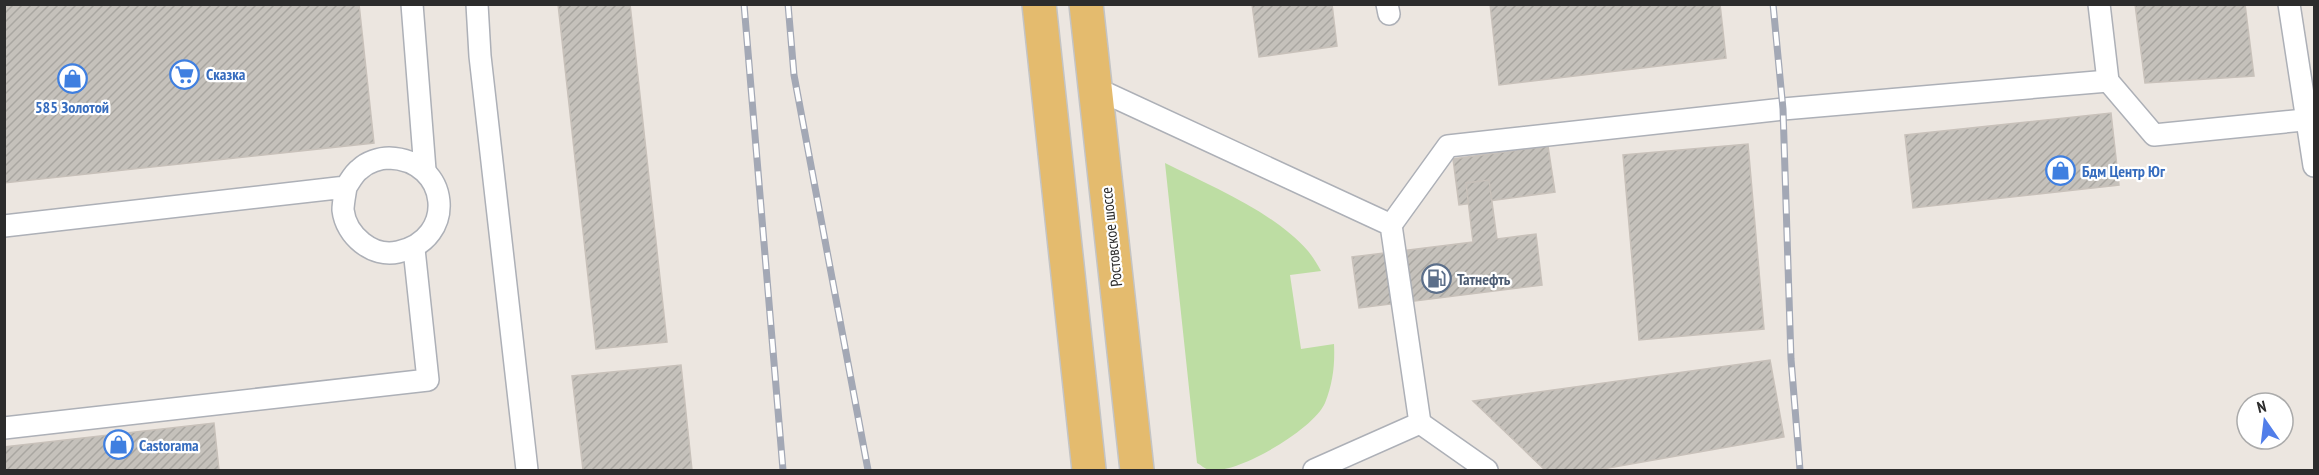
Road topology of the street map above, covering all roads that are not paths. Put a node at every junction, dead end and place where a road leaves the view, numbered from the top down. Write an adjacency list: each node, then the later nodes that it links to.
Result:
1 (412, 4): 11 (lane)
2 (477, 4): 18 (lane)
3 (1039, 4): 19 (main road)
4 (1086, 4): 8 (main road, Ростовское шоссе)
5 (2099, 4): 7 (lane)
6 (2289, 4): 9 (lane)
7 (2108, 81): 9 (lane); 13 (lane)
8 (1095, 88): 13 (lane); 20 (main road, Ростовское шоссе)
9 (2310, 120): 10 (lane)
10 (2314, 166)
11 (425, 170): 12 (lane); 15 (lane)
12 (346, 187): 14 (lane); 15 (lane)
13 (1391, 225): 16 (lane)
14 (4, 226)
15 (414, 249): 17 (lane)
16 (1420, 423): 21 (lane); 22 (lane)
17 (4, 428)
18 (527, 471)
19 (1089, 471)
20 (1137, 471)
21 (1314, 471)
22 (1487, 471)

